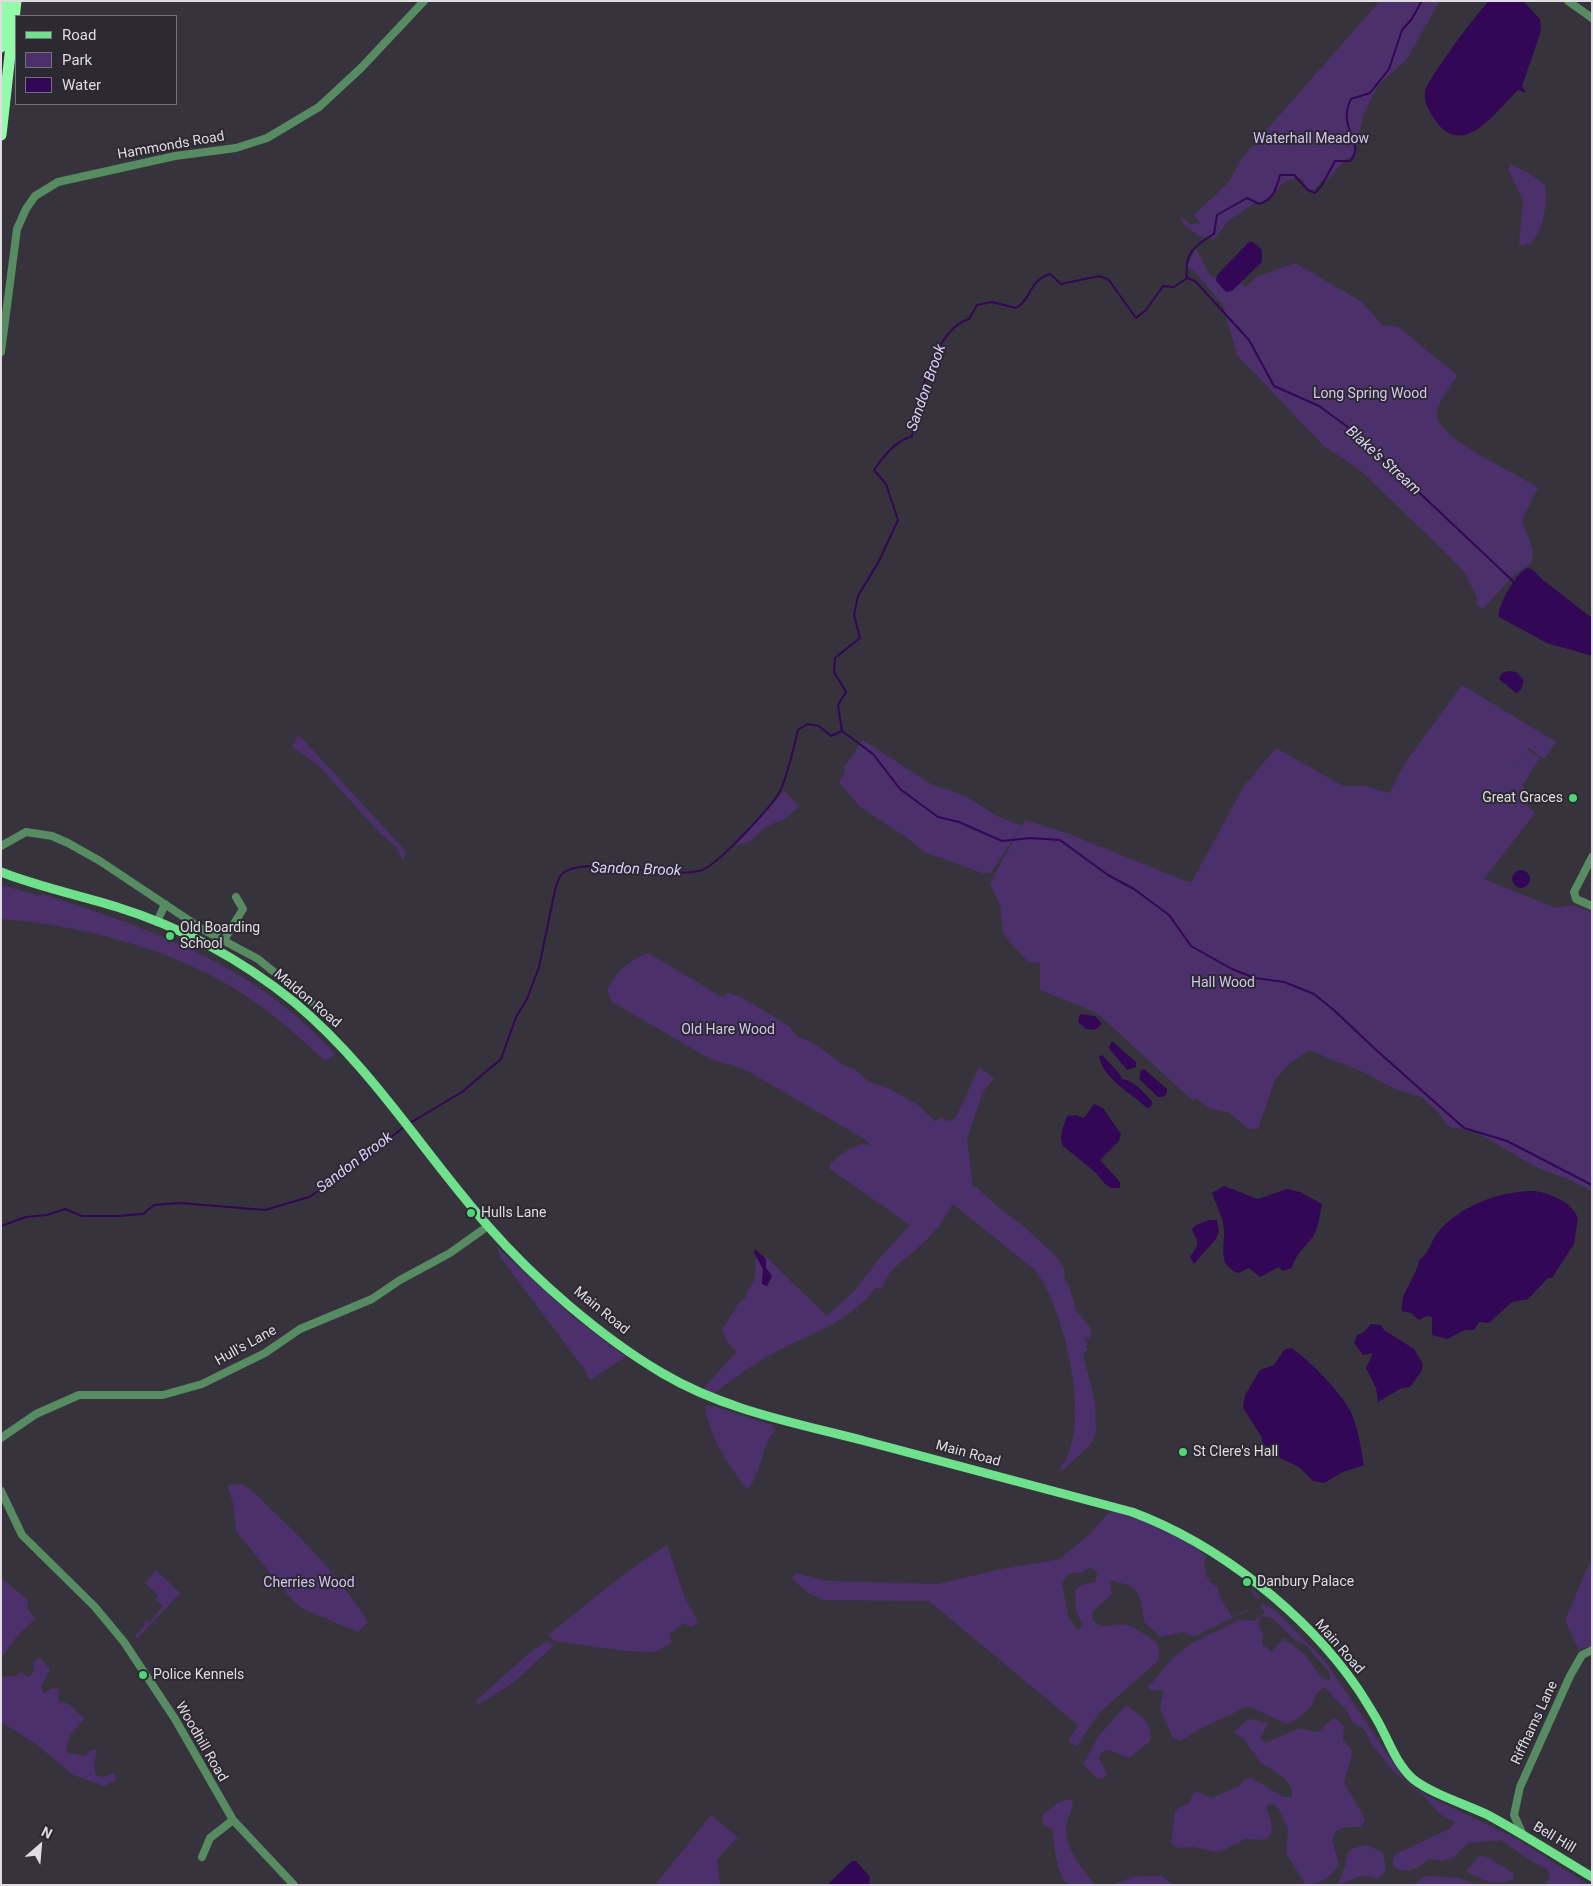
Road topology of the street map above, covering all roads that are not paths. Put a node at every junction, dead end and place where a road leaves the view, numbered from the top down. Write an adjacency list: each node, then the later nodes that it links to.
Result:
1 (6, 1): 6 (highway)
2 (16, 1): 7 (highway)
3 (424, 1): 8 (street, Hammonds Road)
4 (1568, 1): 5 (street)
5 (1592, 18)
6 (1, 47)
7 (1, 135)
8 (1, 352)
9 (1, 846): 13 (street, Maldon Road)
10 (1592, 857): 14 (street)
11 (1, 872): 15 (main road, Maldon Road)
12 (236, 897): 16 (street)
13 (165, 904): 15 (street); 16 (street, Maldon Road)
14 (1592, 906)
15 (157, 922): 18 (main road, Maldon Road)
16 (224, 940): 17 (street, Maldon Road)
17 (311, 1002)
18 (412, 1130): 19 (main road, Main Road)
19 (488, 1226): 20 (street, Hull's Lane); 25 (main road, Main Road)
20 (1, 1438)
21 (1, 1490): 24 (street, Woodhill Road)
22 (1592, 1650): 23 (street, Riffhams Lane)
23 (1514, 1815): 25 (street); 26 (street)
24 (233, 1820): 27 (street); 29 (street, Woodhill Road)
25 (1501, 1823): 26 (main road, Bell Hill)
26 (1523, 1835): 28 (main road, Bell Hill)
27 (202, 1857)
28 (1592, 1877)
29 (294, 1885)

